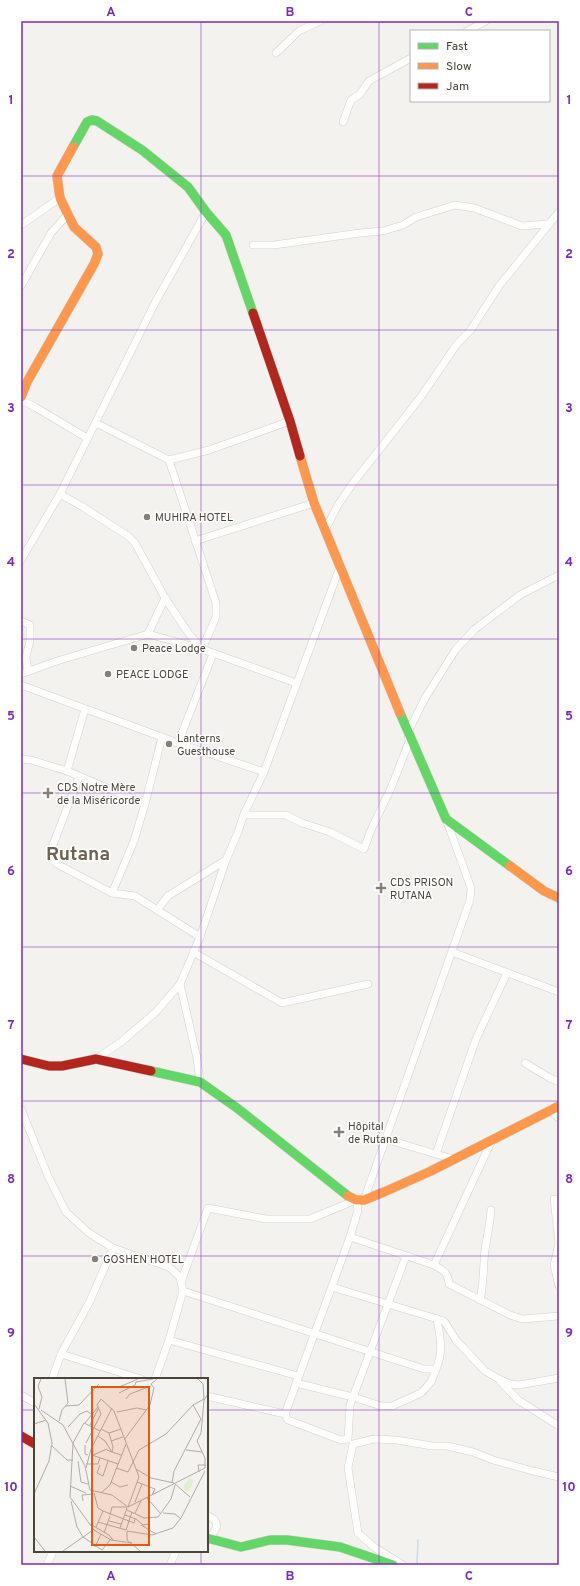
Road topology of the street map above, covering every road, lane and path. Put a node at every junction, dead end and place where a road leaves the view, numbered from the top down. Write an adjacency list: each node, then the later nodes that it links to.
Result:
1 (320, 21): 4 (street)
2 (486, 21): 3 (street)
3 (469, 30)
4 (276, 54)
5 (410, 59): 6 (street)
6 (343, 122)
7 (60, 198): 8 (street); 10 (street); 12 (street)
8 (206, 212): 16 (street); 17 (street)
9 (559, 212): 11 (street)
10 (66, 215): 14 (street); 15 (street)
11 (548, 224): 13 (street); 22 (street)
12 (21, 225)
13 (253, 245)
14 (21, 286)
15 (21, 399): 18 (street)
16 (290, 421): 19 (street); 21 (street)
17 (96, 423): 18 (street); 19 (street)
18 (87, 438): 20 (street)
19 (169, 460): 23 (street)
20 (60, 494): 24 (street); 27 (street)
21 (314, 502): 22 (street); 23 (street)
22 (325, 530): 25 (street)
23 (195, 541): 30 (street)
24 (21, 560)
25 (340, 567): 33 (street); 36 (street)
26 (559, 575): 36 (street)
27 (165, 598): 29 (street); 30 (street)
28 (21, 621): 32 (street)
29 (148, 634): 30 (street); 32 (street)
30 (202, 649): 31 (street)
31 (213, 654): 33 (street); 38 (street)
32 (25, 673)
33 (296, 683): 41 (street)
34 (21, 685): 35 (street)
35 (85, 709): 37 (street); 40 (street)
36 (408, 732): 44 (street); 45 (street)
37 (162, 737): 38 (street); 43 (street)
38 (178, 743): 41 (street)
39 (21, 759): 40 (street)
40 (67, 771): 42 (street)
41 (264, 772): 44 (street)
42 (79, 777): 43 (street); 47 (street)
43 (145, 804): 47 (street)
44 (244, 815): 46 (street)
45 (446, 819): 48 (street); 52 (street)
46 (226, 860): 49 (street); 50 (street)
47 (112, 892): 49 (street)
48 (559, 898)
49 (157, 910): 50 (street)
50 (200, 936): 51 (street)
51 (193, 952): 54 (street); 55 (street)
52 (452, 952): 53 (street); 65 (street)
53 (507, 973): 56 (street); 67 (street)
54 (180, 984): 58 (street); 60 (street)
55 (368, 984)
56 (559, 992)
57 (21, 1059): 58 (street)
58 (96, 1059): 60 (street)
59 (525, 1062): 61 (street)
60 (200, 1082): 70 (street)
61 (559, 1082)
62 (555, 1108): 64 (street); 66 (street)
63 (21, 1109): 73 (street)
64 (559, 1118)
65 (386, 1139): 67 (street); 70 (street)
66 (492, 1139): 68 (street); 75 (street)
67 (436, 1154): 68 (street)
68 (453, 1159): 70 (street)
69 (554, 1199): 77 (street)
70 (360, 1200): 72 (street); 76 (street)
71 (491, 1210): 80 (street)
72 (350, 1237): 74 (street); 78 (street)
73 (113, 1248): 76 (street); 87 (street)
74 (406, 1256): 75 (street); 81 (street)
75 (434, 1265): 80 (street)
76 (181, 1282): 79 (street)
77 (559, 1286)
78 (332, 1287): 81 (street); 84 (street)
79 (183, 1291): 84 (street); 85 (street)
80 (480, 1300): 82 (street)
81 (388, 1304): 83 (street); 86 (street)
82 (559, 1316)
83 (437, 1319): 88 (street); 94 (street)
84 (314, 1334): 86 (street); 89 (street)
85 (169, 1340): 89 (street); 92 (street)
86 (371, 1352): 88 (street); 98 (street)
87 (61, 1354): 90 (street); 91 (street)
88 (436, 1369): 98 (street)
89 (298, 1376): 95 (street)
90 (52, 1378)
91 (138, 1378)
92 (156, 1378)
93 (559, 1378): 94 (street)
94 (499, 1379): 101 (street)
95 (296, 1383): 98 (street); 100 (street)
96 (21, 1395): 99 (street)
97 (208, 1396): 100 (street)
98 (353, 1397): 100 (street)
99 (34, 1402)
100 (285, 1414)
101 (559, 1426)
102 (21, 1436): 103 (street)
103 (34, 1443)
104 (559, 1476): 112 (street)
105 (208, 1516): 106 (street)
106 (208, 1538): 111 (street)
107 (53, 1552): 109 (street)
108 (176, 1552): 110 (street)
109 (47, 1565)
110 (170, 1565)
111 (393, 1565)
112 (403, 1565)

